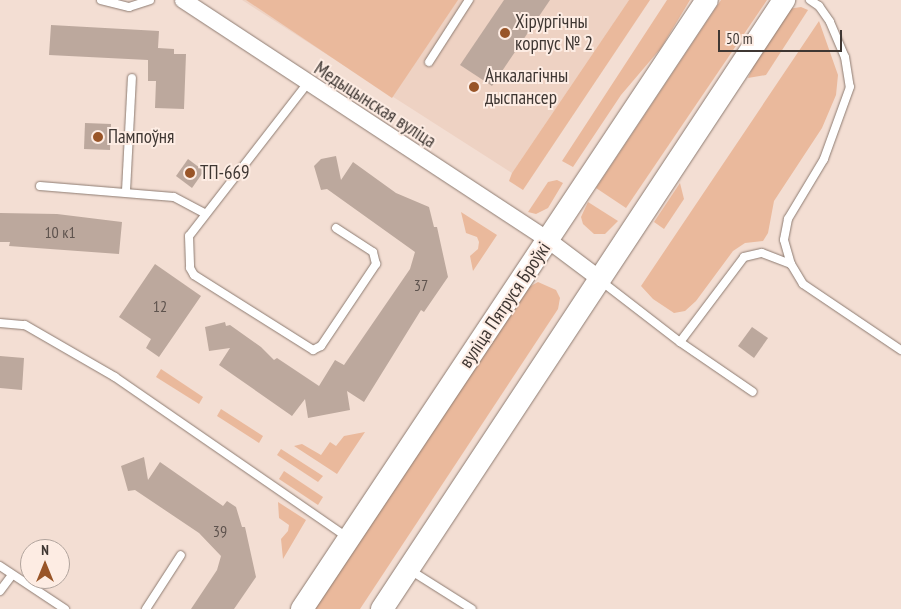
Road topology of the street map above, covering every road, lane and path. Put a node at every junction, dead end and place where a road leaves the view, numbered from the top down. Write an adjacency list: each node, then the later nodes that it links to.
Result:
1 (102, 0): 2 (lane)
2 (150, 0)
3 (183, 0): 10 (street, Медыцынская вуліца)
4 (469, 0): 8 (lane)
5 (707, 0): 15 (main road, вуліца Пятруся Броўкі)
6 (784, 0): 17 (main road)
7 (810, 0): 16 (lane)
8 (429, 62)
9 (132, 78): 12 (lane)
10 (307, 84): 13 (lane); 15 (street, Медыцынская вуліца)
11 (40, 186): 12 (lane)
12 (126, 192): 13 (lane)
13 (206, 214): 14 (lane)
14 (336, 228)
15 (548, 240): 17 (street, Медыцынская вуліца); 22 (main road, вуліца Пятруся Броўкі)
16 (790, 264): 19 (lane); 20 (lane)
17 (600, 279): 19 (lane); 25 (main road)
18 (0, 323): 22 (lane)
19 (680, 342): 21 (lane)
20 (901, 350)
21 (753, 392)
22 (349, 539): 30 (main road, вуліца Пятруся Броўкі)
23 (181, 556): 29 (lane)
24 (0, 566): 26 (lane)
25 (408, 569): 31 (main road); 32 (lane)
26 (12, 575): 27 (lane); 28 (lane)
27 (0, 591)
28 (65, 609)
29 (146, 609)
30 (302, 609)
31 (382, 609)
32 (472, 609)

